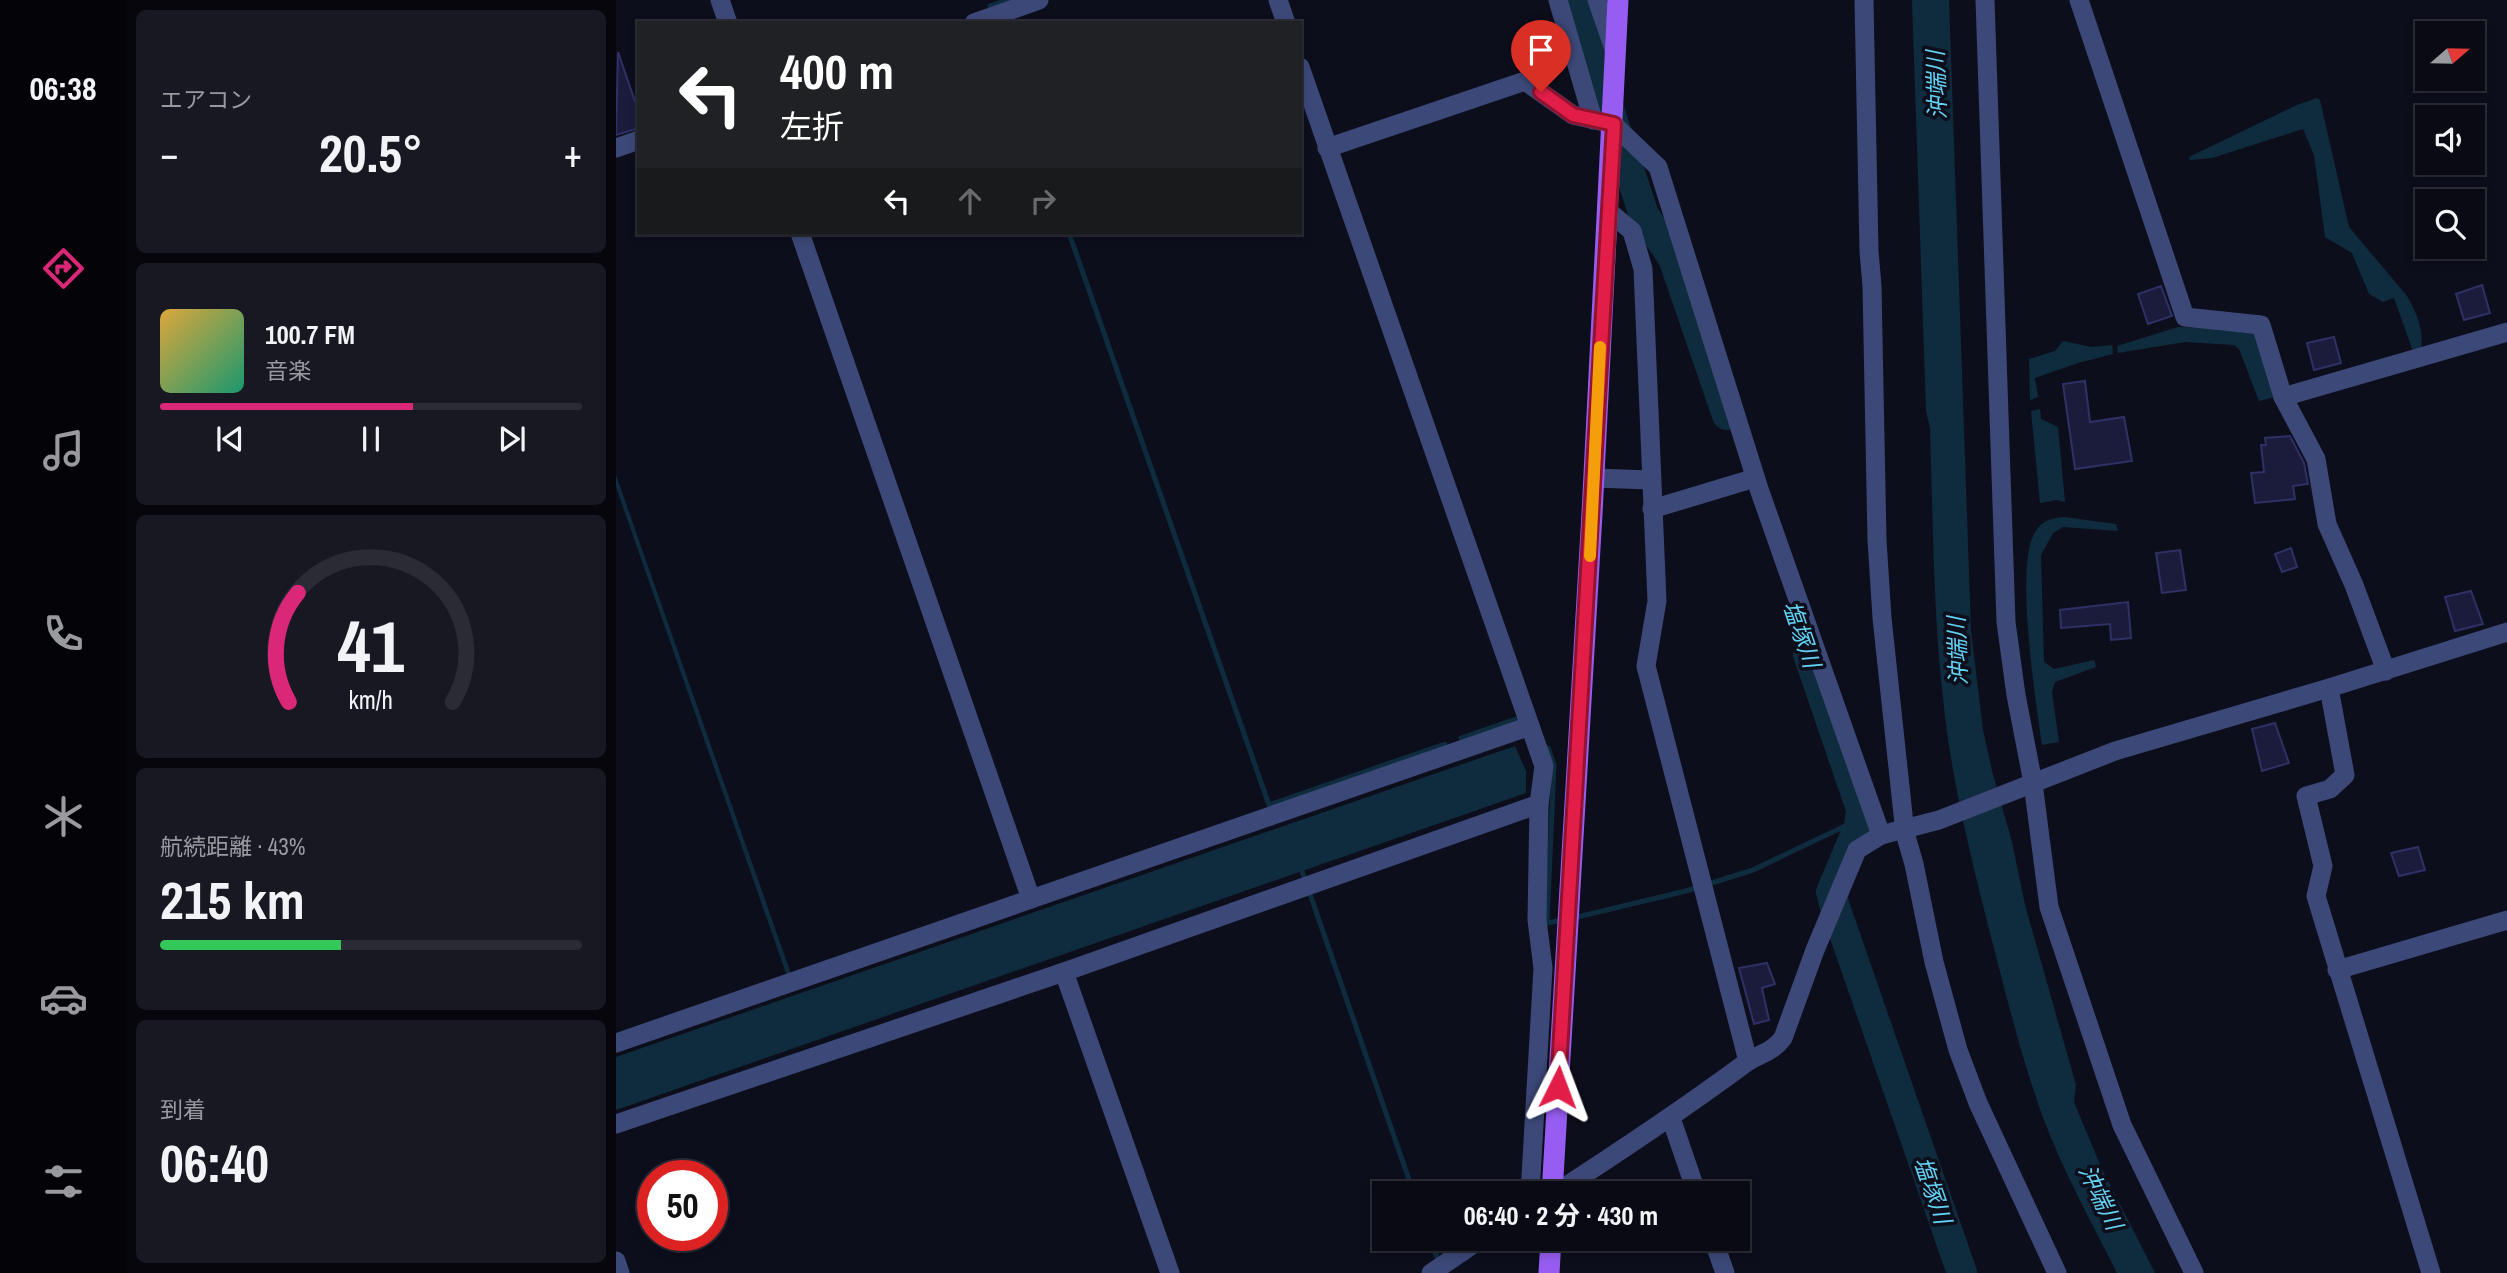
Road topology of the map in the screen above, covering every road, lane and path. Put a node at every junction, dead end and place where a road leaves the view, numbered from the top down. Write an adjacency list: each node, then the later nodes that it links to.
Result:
1 (720, 0): 10 (street)
2 (1278, 0): 12 (street)
3 (1558, 0): 15 (street)
4 (1597, 0): 13 (street)
5 (1618, 0): 13 (main road)
6 (1864, 0): 33 (street)
7 (1985, 0): 31 (street)
8 (2079, 0): 22 (street)
9 (1027, 2): 11 (street)
10 (727, 21)
11 (979, 21)
12 (1285, 21)
13 (1616, 54): 15 (main road)
14 (1302, 73): 18 (street)
15 (1603, 122): 18 (street); 19 (main road); 24 (street)
16 (637, 141): 17 (street)
17 (616, 148)
18 (1327, 148): 30 (street)
19 (1608, 211): 23 (main road); 25 (street)
20 (801, 235): 35 (street)
21 (2507, 332): 22 (street)
22 (2283, 397): 28 (street)
23 (1594, 478): 25 (street); 44 (main road)
24 (1755, 478): 26 (street); 34 (street)
25 (1651, 480): 26 (street)
26 (1652, 509): 40 (street)
27 (2507, 632): 28 (street)
28 (2386, 671): 29 (street)
29 (2329, 688): 31 (street); 37 (street)
30 (1530, 726): 32 (street); 35 (street)
31 (2024, 787): 33 (street); 57 (street)
32 (1539, 804): 38 (street); 43 (street)
33 (1905, 828): 34 (street); 56 (street)
34 (1881, 835): 40 (street)
35 (1031, 899): 39 (street)
36 (2507, 920): 37 (street)
37 (2337, 970): 58 (street)
38 (1065, 971): 42 (street); 52 (street)
39 (616, 1043)
40 (1748, 1061): 41 (street)
41 (1671, 1118): 45 (street); 46 (street)
42 (616, 1124)
43 (1531, 1181)
44 (1554, 1181)
45 (1573, 1181)
46 (1693, 1181)
47 (1463, 1251): 53 (street)
48 (1550, 1251): 54 (main road)
49 (1717, 1251): 55 (street)
50 (616, 1261): 51 (street)
51 (620, 1273)
52 (1170, 1273)
53 (1431, 1273)
54 (1549, 1273)
55 (1725, 1273)
56 (2057, 1273)
57 (2194, 1273)
58 (2431, 1273)

